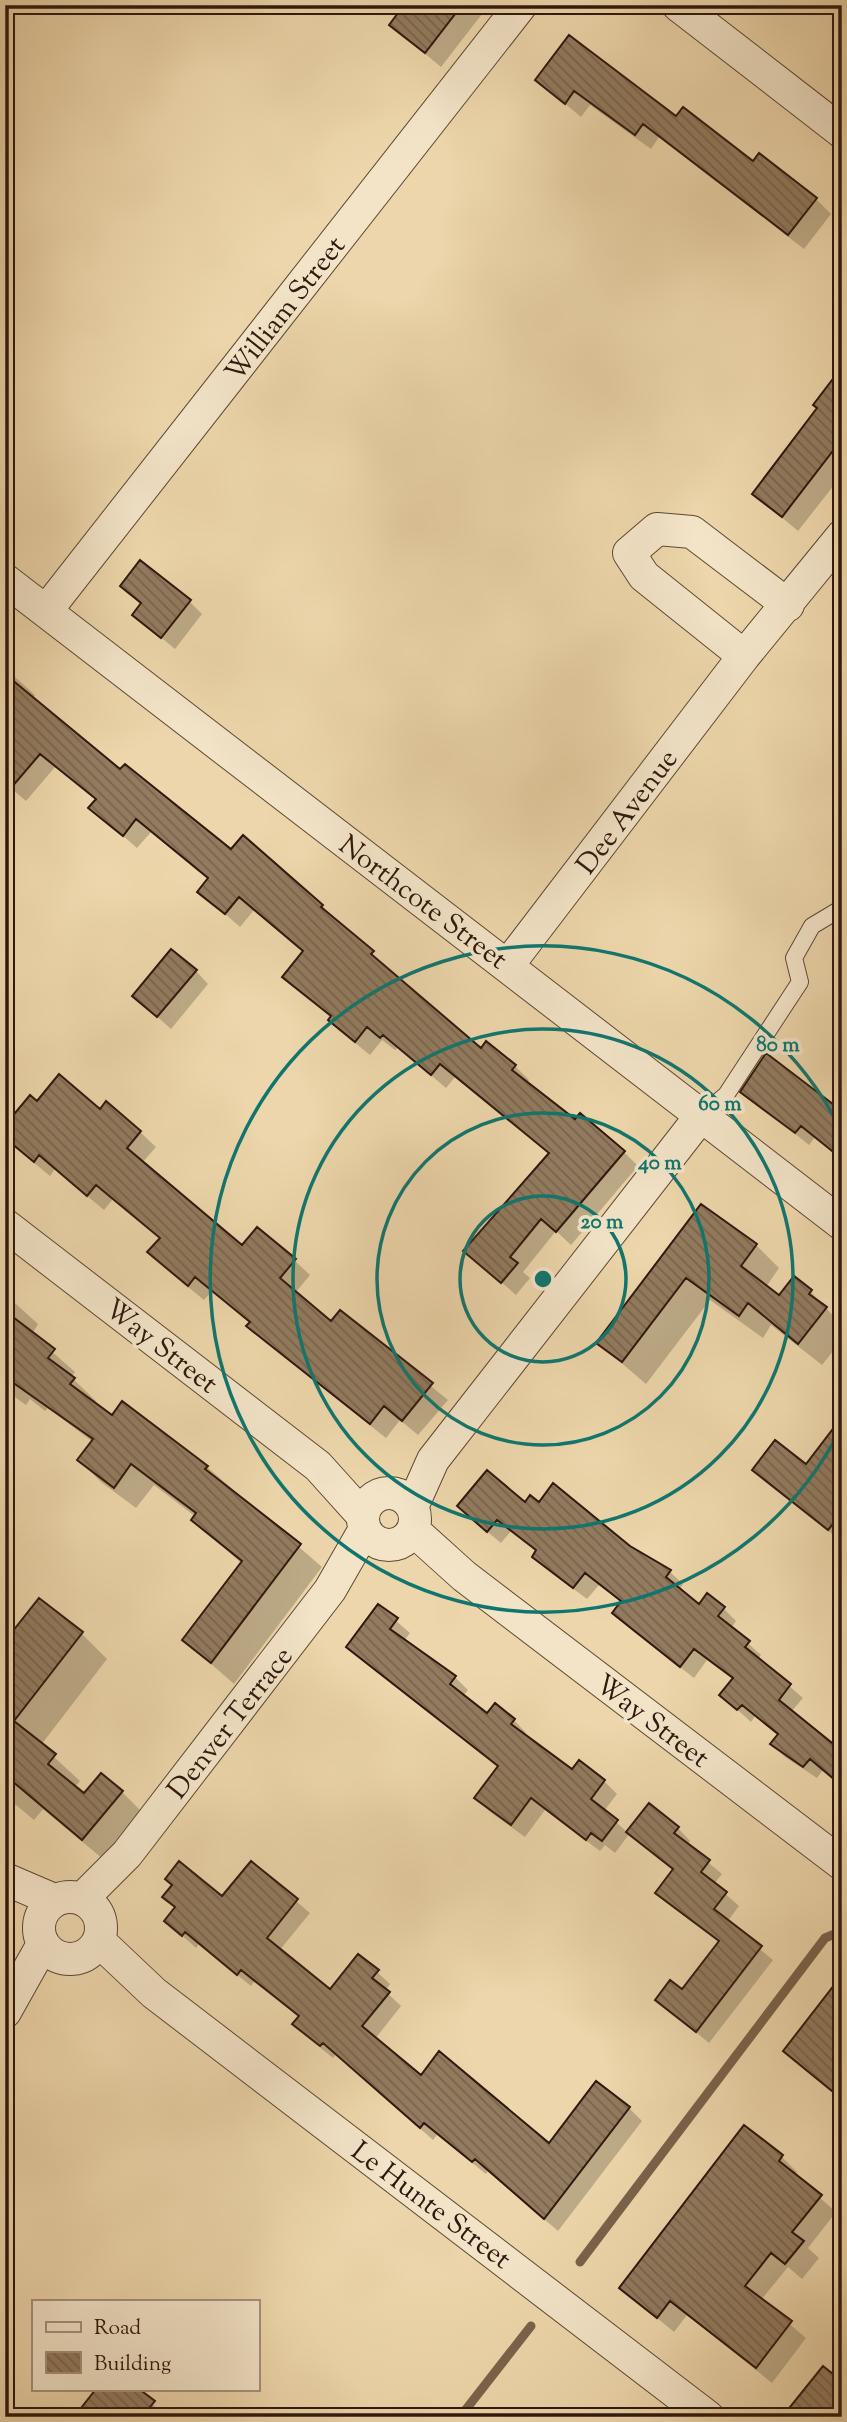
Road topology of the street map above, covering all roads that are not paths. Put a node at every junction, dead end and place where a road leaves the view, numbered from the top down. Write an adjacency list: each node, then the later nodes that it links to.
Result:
1 (521, 5): 7 (street, William Street)
2 (678, 5): 3 (street)
3 (842, 132)
4 (842, 536): 6 (street, Dee Avenue)
5 (5, 580): 7 (street, Northcote Street)
6 (788, 606): 8 (street, Dee Avenue); 8 (street)
7 (46, 611): 10 (street, Northcote Street)
8 (744, 656): 10 (street, Dee Avenue)
9 (842, 908): 11 (lane)
10 (508, 965): 11 (street, Northcote Street)
11 (701, 1116): 12 (street, Northcote Street); 14 (street, Denver Terrace)
12 (842, 1224)
13 (5, 1225): 14 (street, Way Street)
14 (389, 1520): 15 (street, Way Street); 17 (street, Denver Terrace)
15 (842, 1864)
16 (5, 1881): 17 (street, Le Hunte Street)
17 (70, 1929): 18 (street, Denver Terrace); 19 (street, Le Hunte Street)
18 (7, 2011)
19 (708, 2417)

